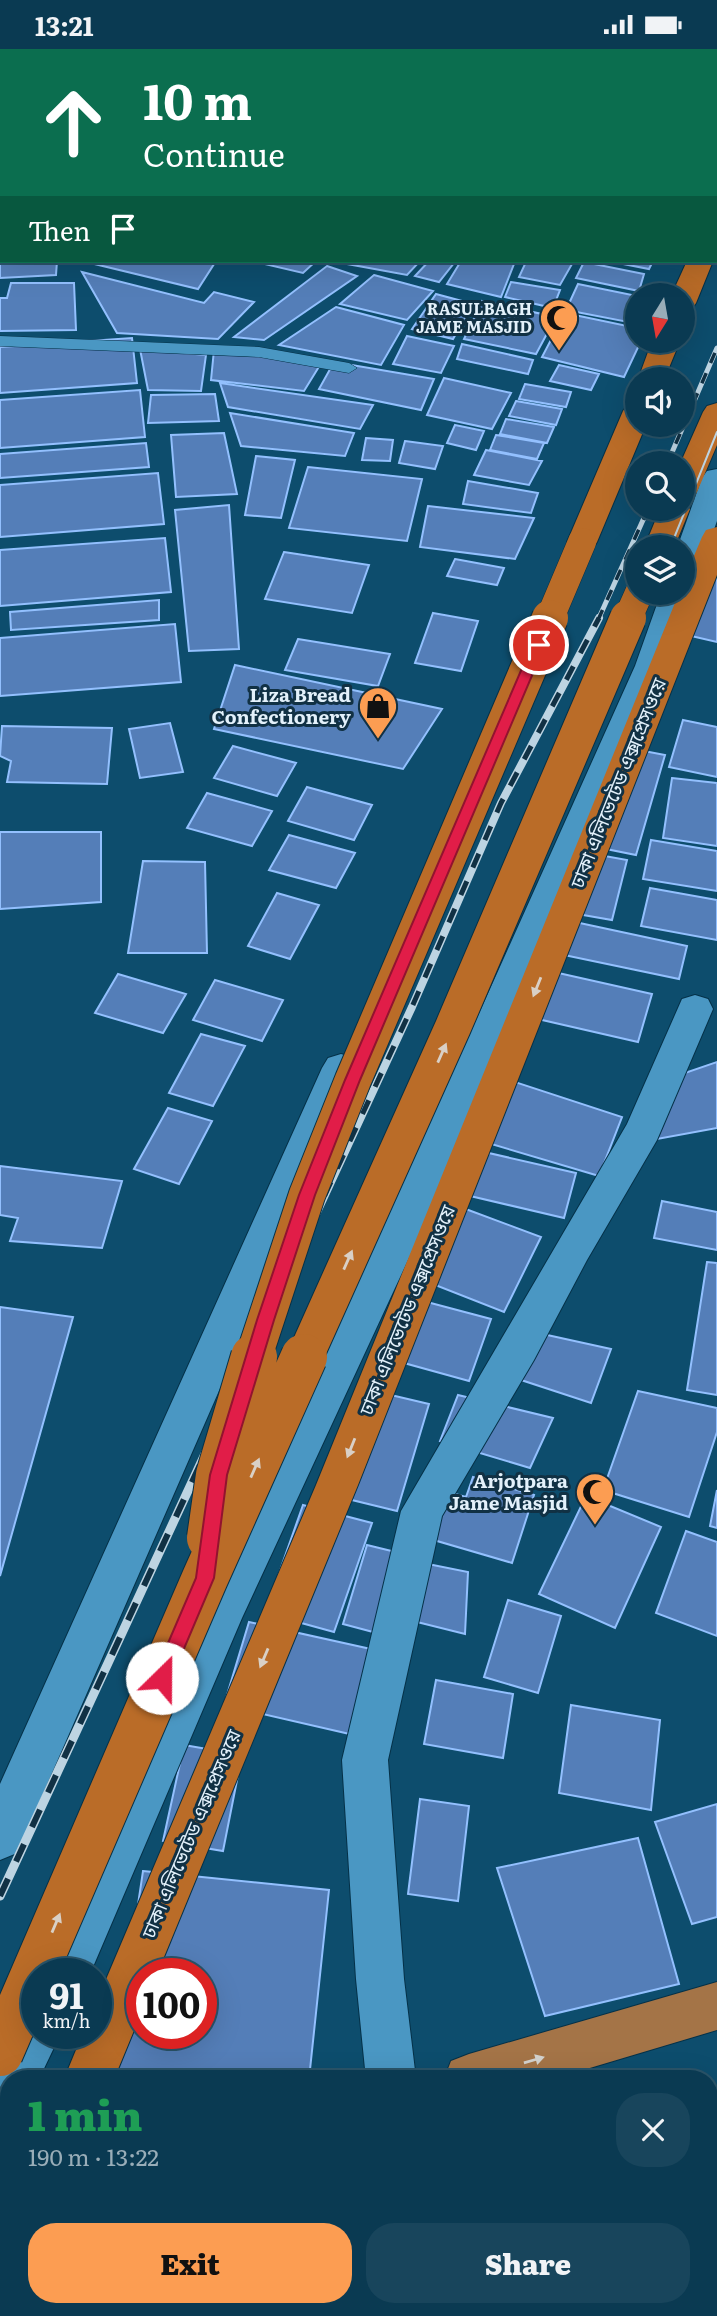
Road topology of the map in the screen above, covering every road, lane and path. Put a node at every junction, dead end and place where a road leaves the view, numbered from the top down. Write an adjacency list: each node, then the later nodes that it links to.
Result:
1 (698, 263): 3 (street)
2 (698, 263): 4 (highway)
3 (688, 283)
4 (690, 283)
5 (0, 341): 6 (lane)
6 (349, 368)
7 (717, 412): 10 (highway)
8 (625, 425): 18 (street)
9 (626, 437): 17 (highway, bridge)
10 (695, 462)
11 (717, 478): 13 (street)
12 (717, 537): 24 (highway, ঢাকা এলিভেটেড এক্সপ্রেসওয়ে, one-way to 24)
13 (695, 540)
14 (634, 605): 17 (highway, one-way to 14, bridge)
15 (673, 605): 19 (street)
16 (695, 1009): 25 (street)
17 (205, 1578): 22 (highway, one-way to 17, bridge)
18 (0, 1837)
19 (73, 1958)
20 (717, 2006): 26 (highway, one-way to 20)
21 (28, 2049): 23 (street)
22 (0, 2053)
23 (18, 2070)
24 (93, 2070)
25 (390, 2070)
26 (500, 2070)

